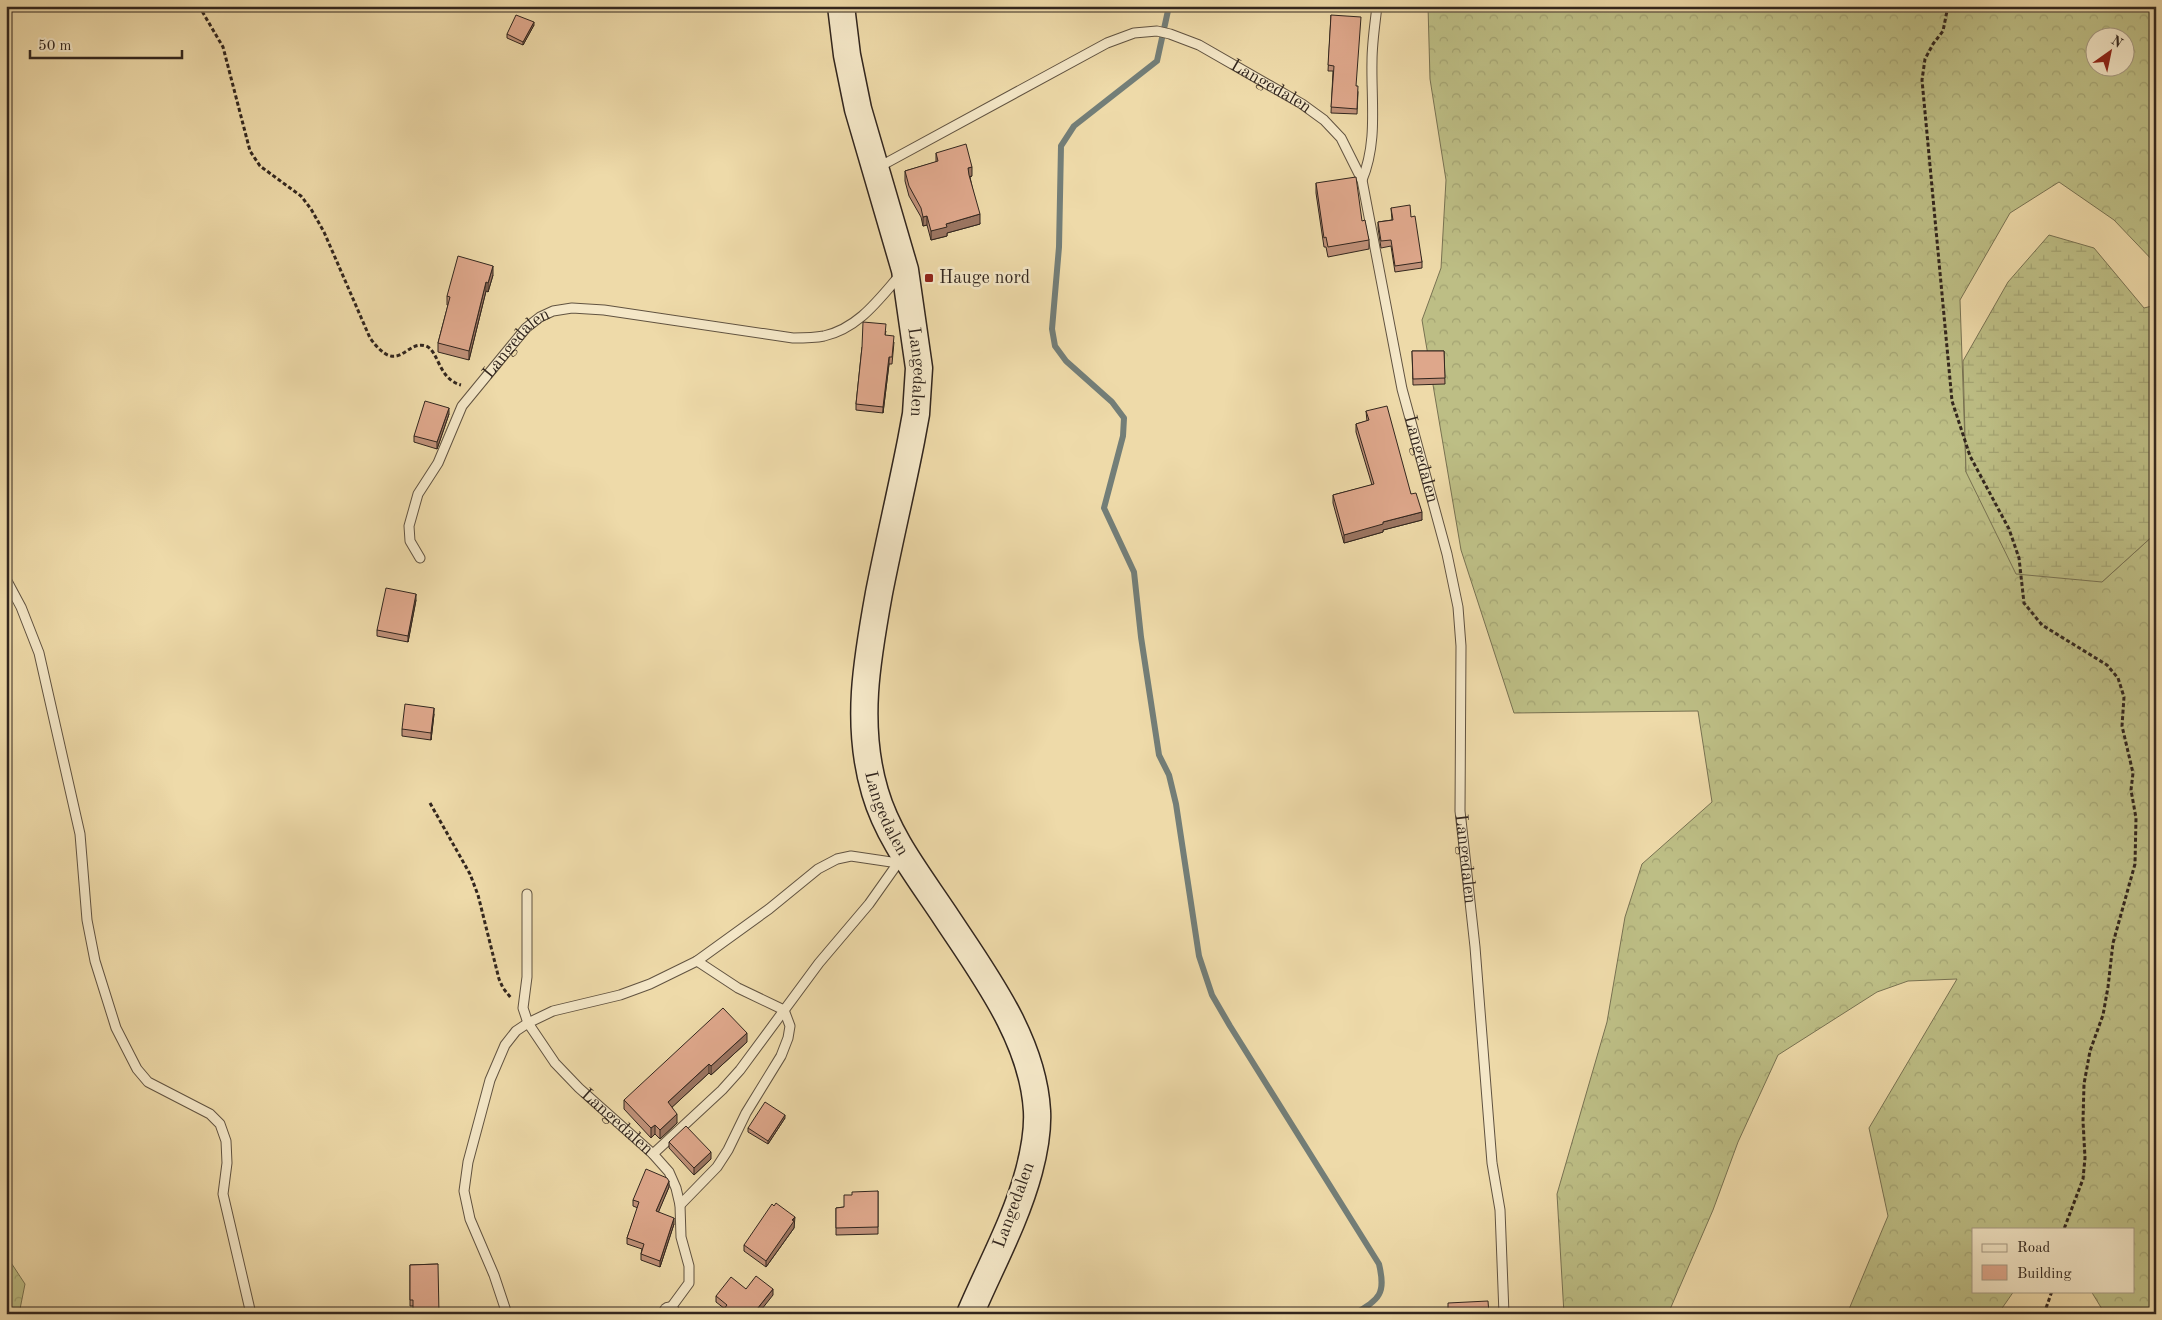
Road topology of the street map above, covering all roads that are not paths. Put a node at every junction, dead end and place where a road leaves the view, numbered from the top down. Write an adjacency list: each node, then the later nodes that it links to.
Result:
1 (841, 6): 3 (main road, Langedalen)
2 (1377, 6): 4 (lane)
3 (876, 168): 4 (lane, Langedalen); 5 (main road, Langedalen)
4 (1362, 180): 19 (lane, Langedalen)
5 (904, 270): 6 (lane, Langedalen); 8 (main road, Langedalen)
6 (420, 558)
7 (6, 579): 16 (lane)
8 (902, 861): 10 (lane); 11 (lane); 18 (main road, Langedalen)
9 (528, 894): 12 (lane, Langedalen)
10 (698, 961): 11 (lane); 12 (lane)
11 (784, 1010): 13 (lane); 14 (lane)
12 (528, 1023): 13 (lane, Langedalen); 17 (lane)
13 (652, 1154): 14 (lane, Langedalen)
14 (680, 1205): 15 (lane, Langedalen)
15 (668, 1313)
16 (251, 1314)
17 (507, 1314)
18 (970, 1314)
19 (1504, 1314)

